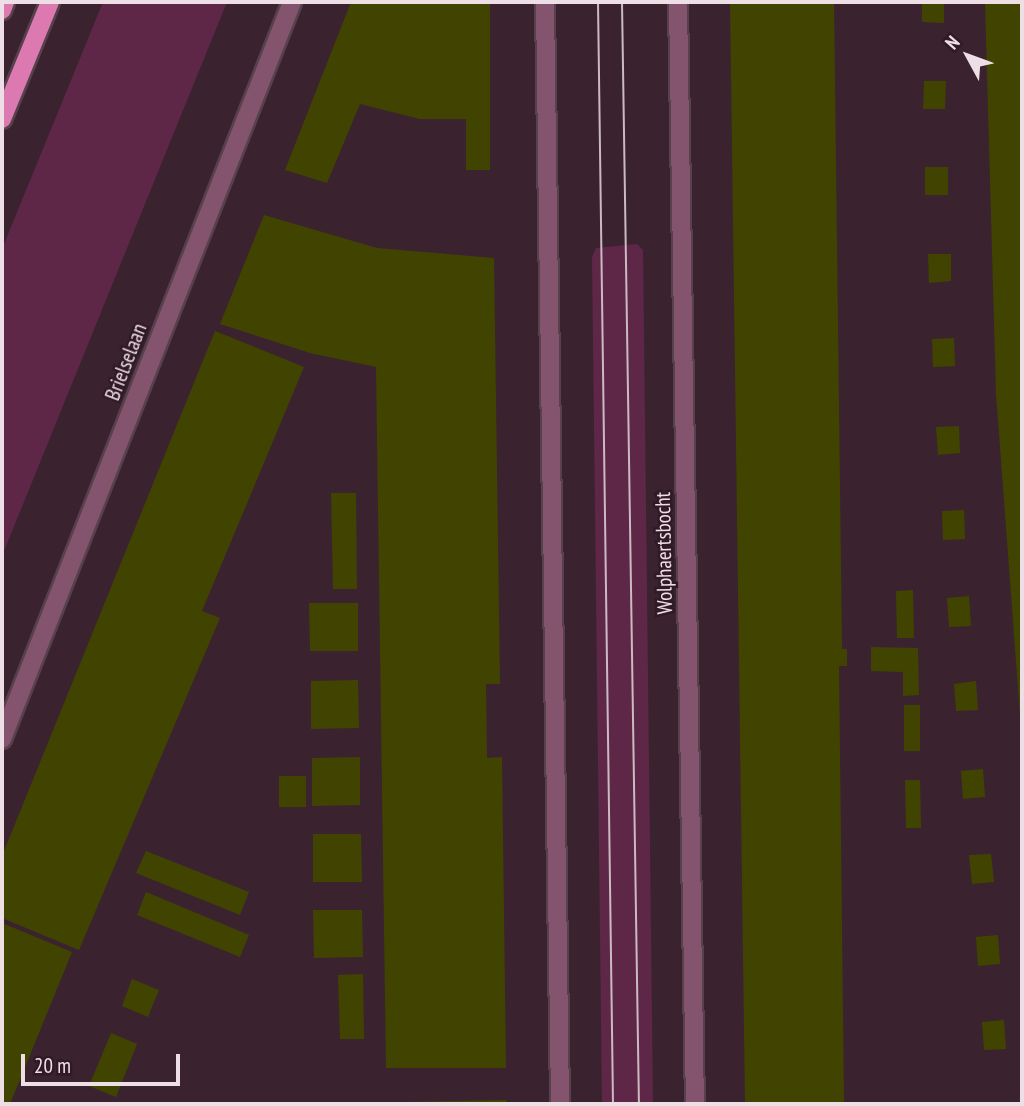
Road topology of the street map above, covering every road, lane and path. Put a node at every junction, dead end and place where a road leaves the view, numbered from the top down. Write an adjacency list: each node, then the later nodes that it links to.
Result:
1 (5, 2): 6 (main road)
2 (50, 2): 7 (main road)
3 (292, 2): 8 (street, Brielselaan)
4 (545, 2): 9 (street)
5 (678, 2): 10 (street, Wolphaertsbocht)
6 (2, 10)
7 (2, 119)
8 (2, 739)
9 (560, 1104)
10 (695, 1104)

